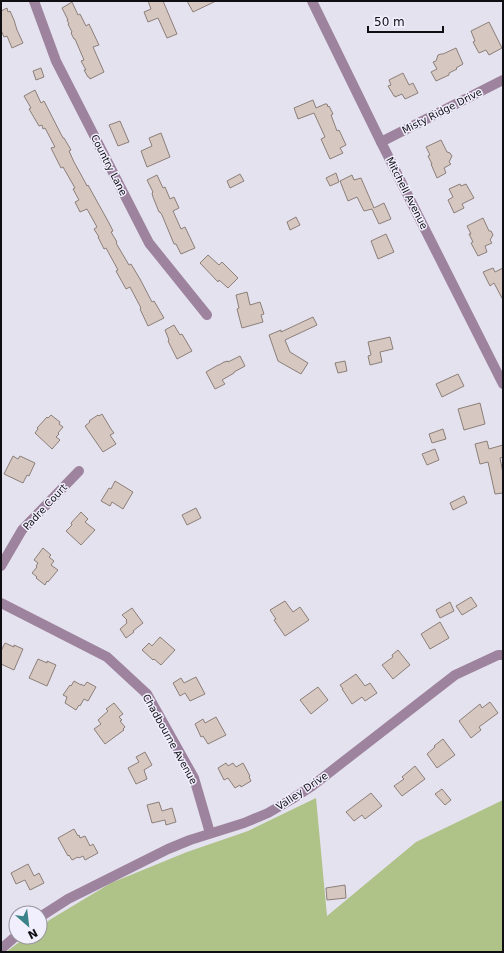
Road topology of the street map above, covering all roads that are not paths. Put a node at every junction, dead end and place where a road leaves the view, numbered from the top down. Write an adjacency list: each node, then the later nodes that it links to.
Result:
1 (34, 1): 5 (street, Country Lane)
2 (312, 1): 4 (street, Mitchell Avenue)
3 (503, 80): 4 (street, Misty Ridge Drive)
4 (381, 142): 6 (street, Mitchell Avenue)
5 (207, 315)
6 (503, 384)
7 (79, 471): 8 (street, Padre Court)
8 (1, 566)
9 (1, 603): 11 (street, Chadbourne Avenue)
10 (503, 655): 11 (street, Valley Drive)
11 (210, 833): 12 (street, Valley Drive)
12 (48, 913)

